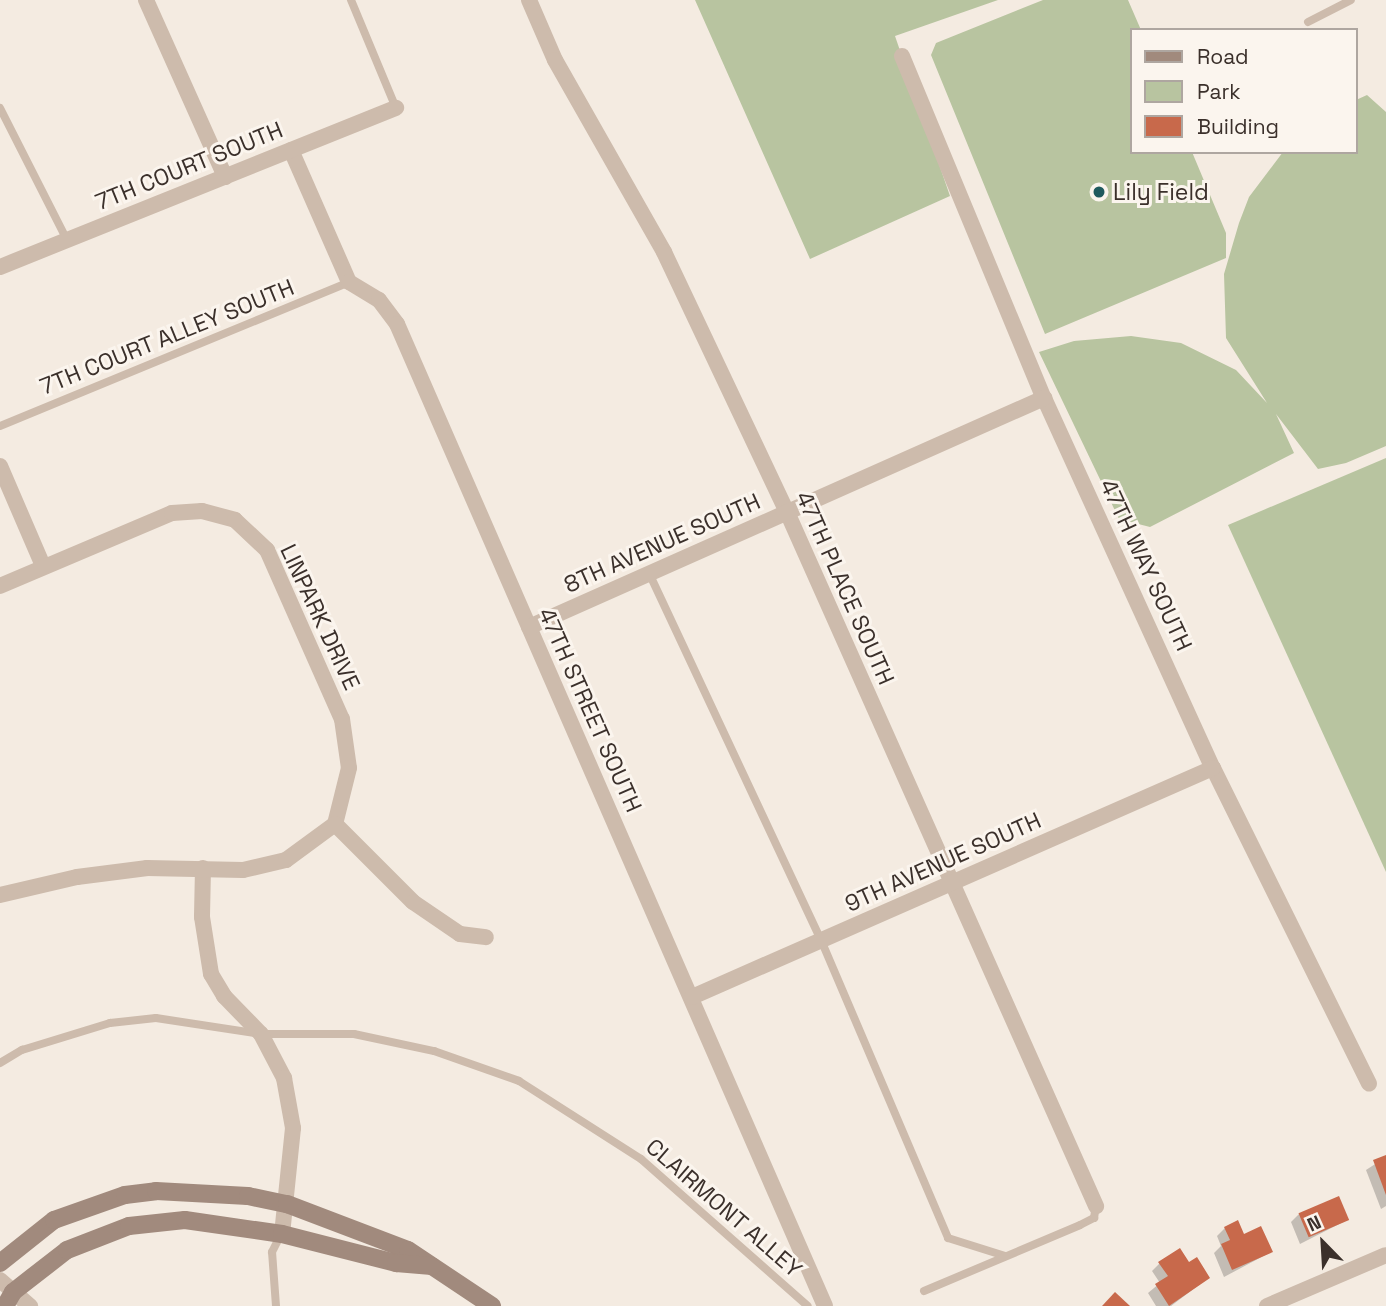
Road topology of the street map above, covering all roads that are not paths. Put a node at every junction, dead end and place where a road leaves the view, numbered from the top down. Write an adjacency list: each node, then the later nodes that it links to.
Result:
1 (146, 0): 10 (street)
2 (351, 0): 8 (lane)
3 (529, 0): 17 (street, 47TH PLACE SOUTH)
4 (1352, 0): 5 (lane)
5 (1308, 22)
6 (902, 56): 14 (street, 47TH WAY SOUTH)
7 (0, 108): 11 (lane)
8 (396, 108): 9 (street, 7TH COURT SOUTH)
9 (291, 150): 10 (street, 7TH COURT SOUTH); 13 (street)
10 (225, 177): 11 (street, 7TH COURT SOUTH)
11 (67, 240): 12 (street, 7TH COURT SOUTH)
12 (0, 267)
13 (349, 282): 15 (lane, 7TH COURT ALLEY SOUTH); 21 (street, 47TH STREET SOUTH)
14 (1044, 398): 17 (street, 8TH AVENUE SOUTH); 22 (street, 47TH WAY SOUTH)
15 (0, 426)
16 (0, 466): 18 (street)
17 (787, 512): 19 (street, 8TH AVENUE SOUTH); 25 (street, 47TH PLACE SOUTH)
18 (43, 566): 20 (street, LINPARK DRIVE); 23 (street, LINPARK DRIVE)
19 (649, 573): 21 (street, 8TH AVENUE SOUTH); 28 (lane)
20 (0, 586)
21 (528, 626): 29 (street, 47TH STREET SOUTH)
22 (1213, 768): 25 (street, 9TH AVENUE SOUTH); 32 (street, 47TH WAY SOUTH)
23 (335, 824): 24 (street); 27 (street)
24 (203, 868): 26 (street); 30 (street)
25 (952, 883): 28 (street, 9TH AVENUE SOUTH); 34 (street, 47TH PLACE SOUTH)
26 (0, 895)
27 (486, 937)
28 (821, 940): 29 (street, 9TH AVENUE SOUTH); 37 (lane)
29 (692, 997): 46 (street, 47TH STREET SOUTH)
30 (261, 1034): 31 (lane, CLAIRMONT ALLEY); 33 (street); 45 (lane, CLAIRMONT ALLEY)
31 (0, 1063)
32 (1369, 1084)
33 (287, 1203): 35 (street); 38 (street); 39 (street)
34 (1096, 1206): 37 (lane)
35 (282, 1234): 39 (street); 41 (street); 43 (lane)
36 (1386, 1255): 47 (street)
37 (1004, 1256): 40 (lane)
38 (0, 1263)
39 (432, 1266): 44 (street)
40 (924, 1291)
41 (6, 1293): 42 (street)
42 (30, 1306)
43 (276, 1306)
44 (492, 1306)
45 (808, 1306)
46 (825, 1306)
47 (1267, 1306)

